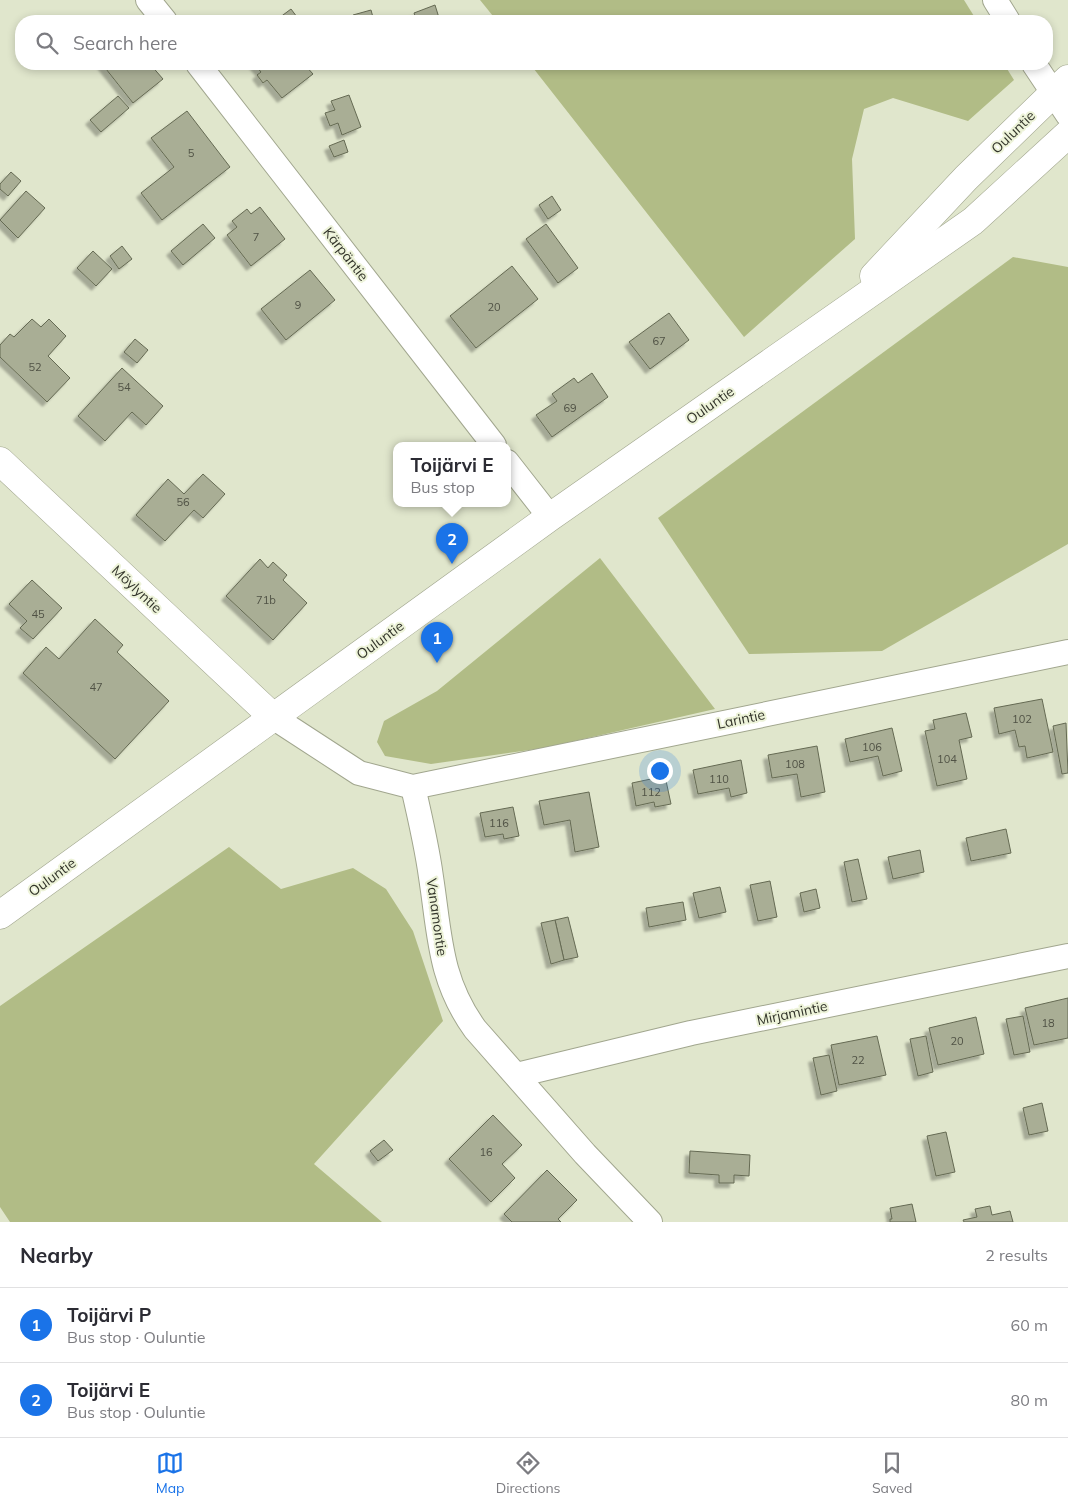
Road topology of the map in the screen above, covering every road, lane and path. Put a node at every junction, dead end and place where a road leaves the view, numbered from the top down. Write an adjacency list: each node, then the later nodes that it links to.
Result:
1 (148, 0): 3 (street)
2 (995, 0): 4 (street)
3 (159, 15)
4 (1004, 15)
5 (203, 70): 11 (street, Kärpäntie)
6 (1041, 70): 7 (street)
7 (1060, 87): 8 (street); 10 (main road, Ouluntie)
8 (1068, 115)
9 (1068, 134): 10 (main road, Ouluntie)
10 (836, 316): 14 (main road, Ouluntie)
11 (492, 442)
12 (0, 461): 16 (main road, Möylyntie)
13 (511, 467): 14 (street)
14 (550, 518): 16 (main road, Ouluntie)
15 (1068, 652): 17 (street, Larintie)
16 (273, 717): 17 (street); 18 (main road, Ouluntie)
17 (414, 787): 20 (street, Vanamontie)
18 (0, 915)
19 (1068, 956): 20 (street, Mirjamintie)
20 (517, 1075): 21 (street, Vanamontie)
21 (650, 1222)

